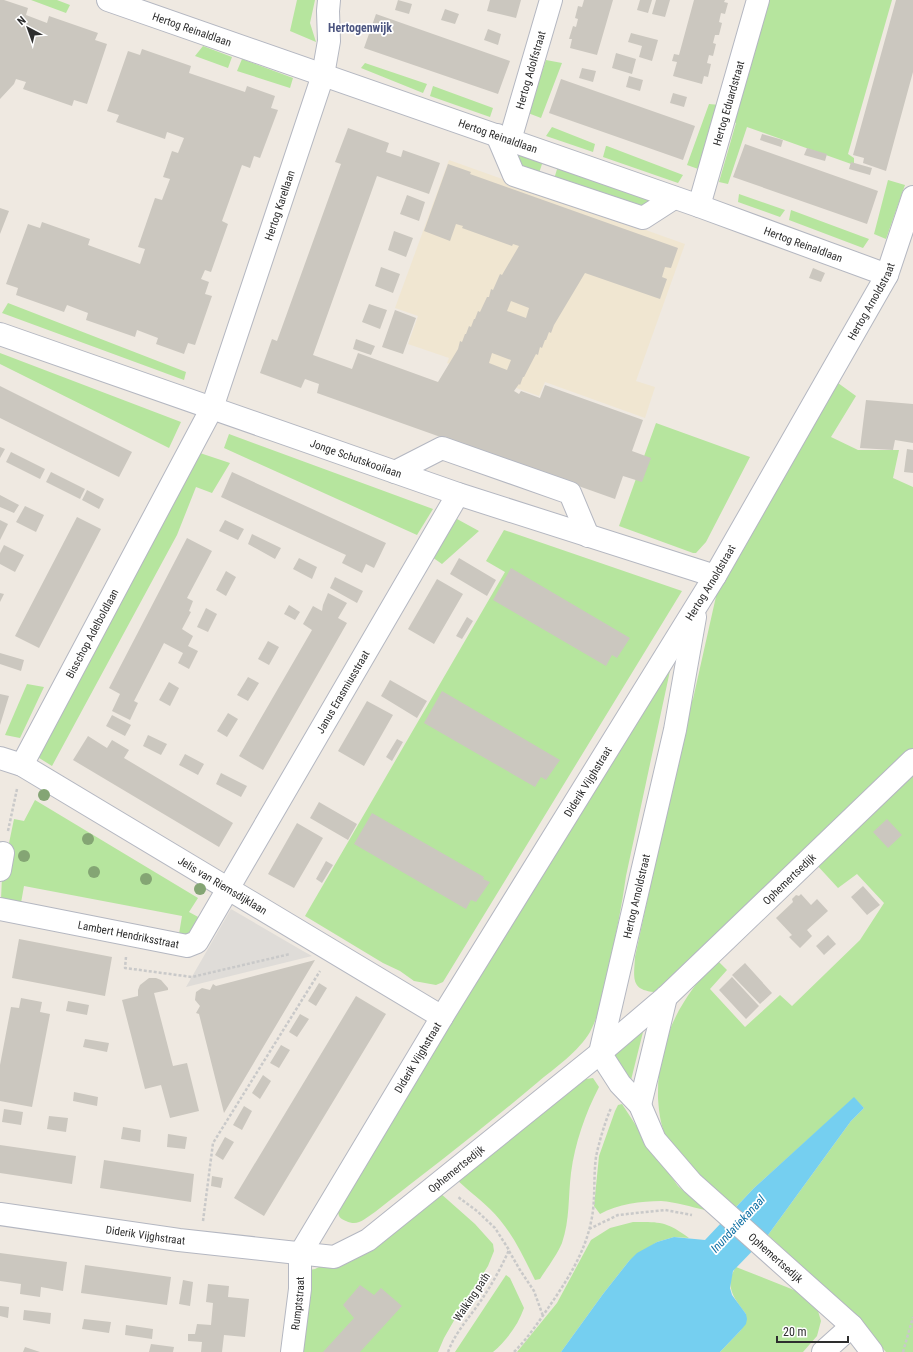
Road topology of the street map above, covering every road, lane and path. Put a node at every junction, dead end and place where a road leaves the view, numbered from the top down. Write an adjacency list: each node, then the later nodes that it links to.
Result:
1 (108, 0): 5 (street, Hertog Reinaldlaan)
2 (329, 0): 5 (street, Hertog Karellaan)
3 (551, 0): 6 (street, Hertog Adolfstraat)
4 (758, 0): 9 (street, Hertog Eduardstraat)
5 (323, 75): 6 (street, Hertog Reinaldlaan); 12 (street, Hertog Karellaan)
6 (504, 137): 8 (street, Hertog Reinaldlaan); 8 (street)
7 (913, 197): 10 (street, Hertog Arnoldstraat)
8 (674, 198): 9 (street, Hertog Reinaldlaan)
9 (699, 206): 10 (street, Hertog Reinaldlaan)
10 (887, 275): 16 (street, Hertog Arnoldstraat)
11 (0, 334): 12 (street, Jonge Schutskooilaan)
12 (212, 408): 13 (street, Jonge Schutskooilaan); 20 (street, Bisschop Adelboldlaan)
13 (395, 472): 14 (street, Jonge Schutskooilaan); 15 (street)
14 (458, 494): 15 (street, Jonge Schutskooilaan); 22 (street, Janus Erasmiusstraat)
15 (588, 536): 16 (street, Jonge Schutskooilaan)
16 (715, 576): 17 (street, Hertog Arnoldstraat)
17 (697, 606): 27 (street, Diderik Vijghstraat); 28 (street, Hertog Arnoldstraat)
18 (0, 758): 20 (street, Jelis van Riemsdijklaan)
19 (913, 760): 26 (street, Ophemertsedijk)
20 (22, 765): 21 (path); 22 (street, Jelis van Riemsdijklaan)
21 (1, 861)
22 (228, 889): 24 (street, Lambert Hendriksstraat); 25 (street, Jelis van Riemsdijklaan)
23 (0, 909): 24 (street, Lambert Hendriksstraat)
24 (128, 934): 25 (path)
25 (328, 949): 27 (street, Jelis van Riemsdijklaan); 35 (path)
26 (666, 997): 28 (street, Ophemertsedijk); 30 (street)
27 (442, 1017): 37 (street, Diderik Vijghstraat)
28 (600, 1053): 29 (street, Ophemertsedijk); 31 (street, Ophemertsedijk)
29 (620, 1084): 30 (street, Ophemertsedijk); 34 (path)
30 (640, 1105): 32 (street, Ophemertsedijk)
31 (439, 1183): 36 (path); 37 (street, Ophemertsedijk)
32 (722, 1211): 34 (path); 40 (street, Ophemertsedijk)
33 (0, 1214): 35 (street, Diderik Vijghstraat)
34 (589, 1229): 38 (path)
35 (200, 1243): 37 (street, Diderik Vijghstraat)
36 (508, 1250): 38 (path); 42 (path, Walking path)
37 (300, 1254): 41 (street, Rumptstraat)
38 (543, 1316): 43 (path)
39 (913, 1318): 46 (path)
40 (852, 1326): 44 (street); 45 (street, Ophemertsedijk)
41 (292, 1352)
42 (448, 1352)
43 (514, 1352)
44 (823, 1352)
45 (872, 1352)
46 (903, 1352)

